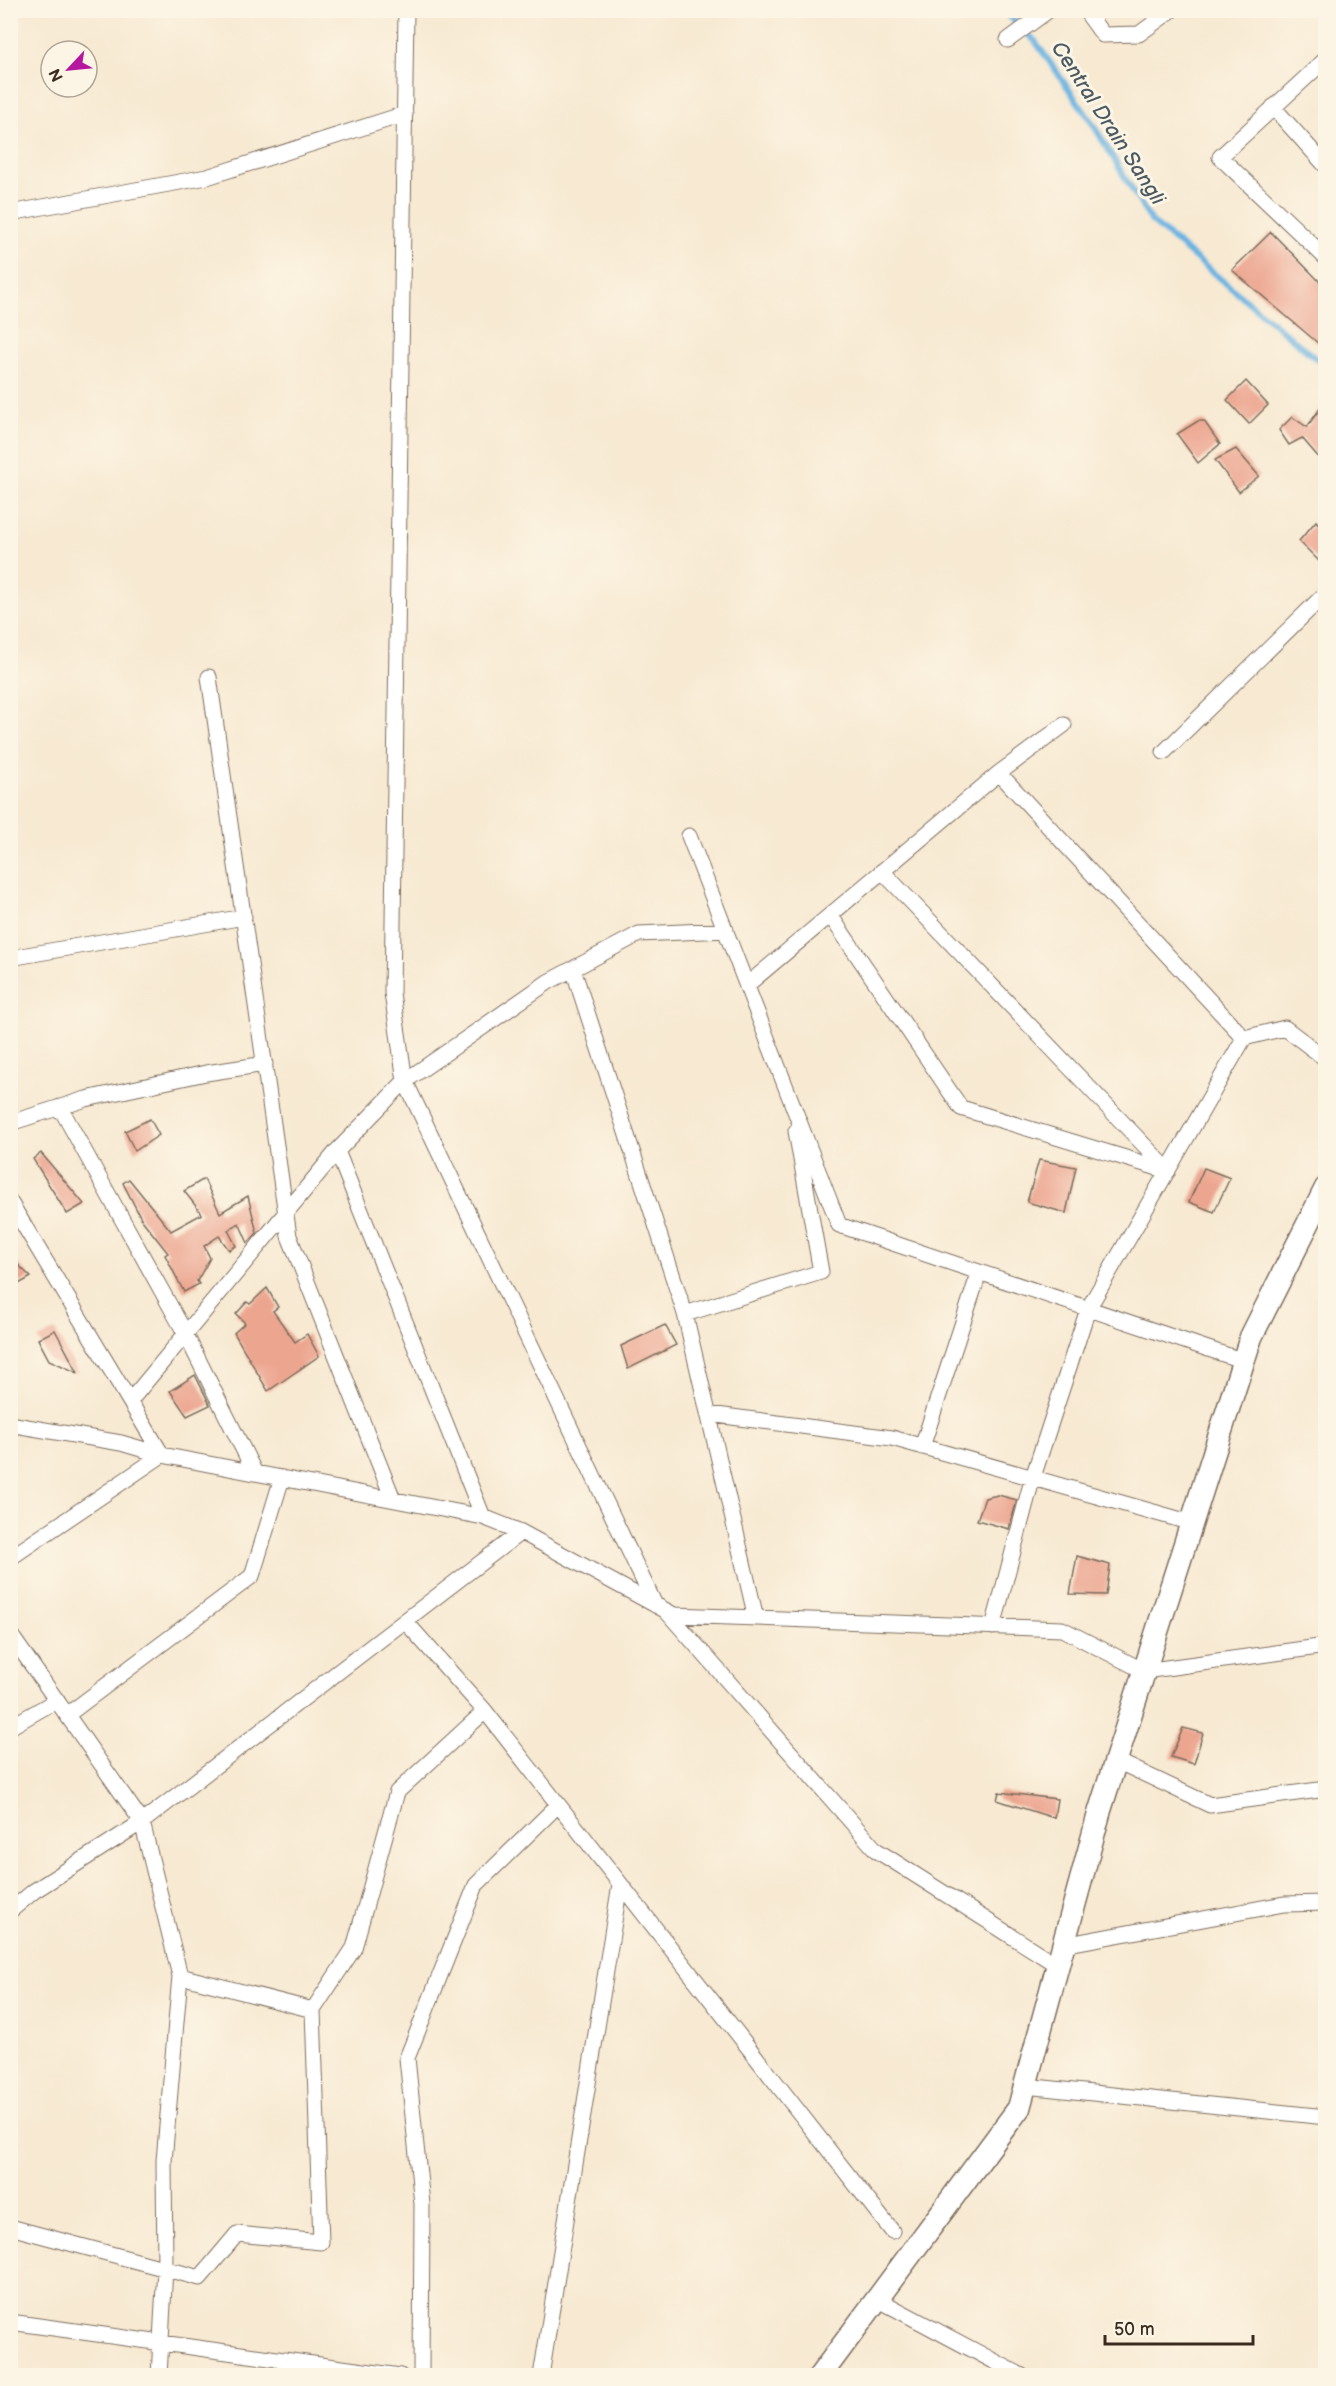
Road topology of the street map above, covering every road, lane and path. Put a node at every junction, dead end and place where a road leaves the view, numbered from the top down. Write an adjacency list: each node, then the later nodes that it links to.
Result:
1 (406, 10): 8 (street)
2 (1049, 10): 5 (street)
3 (1085, 10): 4 (street)
4 (1172, 10)
5 (1008, 40)
6 (1326, 59): 7 (street)
7 (1273, 108): 9 (street); 11 (street)
8 (405, 114): 10 (street); 28 (street)
9 (1326, 166)
10 (10, 213)
11 (1326, 258)
12 (1326, 593): 15 (street)
13 (209, 677): 20 (street)
14 (1064, 725): 16 (street)
15 (1164, 752)
16 (999, 773): 18 (street); 25 (street)
17 (689, 836): 21 (street)
18 (882, 871): 19 (street); 33 (street)
19 (830, 915): 24 (street); 33 (street)
20 (244, 916): 22 (street); 27 (street)
21 (726, 930): 23 (street); 24 (street)
22 (10, 958)
23 (573, 969): 28 (street); 39 (street)
24 (747, 985): 29 (street)
25 (1244, 1038): 26 (street); 33 (street)
26 (1326, 1059)
27 (265, 1064): 30 (street); 36 (street)
28 (405, 1081): 32 (street); 55 (street)
29 (789, 1096): 37 (street); 39 (street)
30 (60, 1107): 31 (street); 40 (street)
31 (10, 1123)
32 (337, 1151): 36 (street); 51 (street)
33 (1168, 1171): 38 (street)
34 (1326, 1188): 41 (main road)
35 (10, 1202): 42 (street)
36 (286, 1212): 40 (street); 50 (street)
37 (979, 1272): 38 (street); 45 (street)
38 (1088, 1309): 41 (street); 49 (street)
39 (685, 1314): 43 (street)
40 (185, 1333): 42 (street); 47 (street)
41 (1244, 1361): 52 (main road)
42 (130, 1401): 46 (street)
43 (709, 1414): 45 (street); 56 (street)
44 (10, 1428): 46 (street)
45 (922, 1447): 49 (street)
46 (162, 1455): 47 (street); 54 (street)
47 (255, 1473): 48 (street)
48 (282, 1478): 50 (street); 64 (street)
49 (1033, 1478): 52 (street); 58 (street)
50 (393, 1499): 51 (street)
51 (483, 1516): 53 (street)
52 (1192, 1523): 61 (main road)
53 (521, 1532): 55 (street); 57 (street)
54 (10, 1558)
55 (660, 1608): 56 (street); 73 (street)
56 (756, 1618): 58 (street)
57 (405, 1621): 63 (street); 69 (street)
58 (993, 1627): 61 (street)
59 (10, 1634): 62 (street)
60 (1326, 1646): 61 (street)
61 (1144, 1671): 66 (main road)
62 (57, 1700): 64 (street); 65 (street)
63 (485, 1711): 68 (street); 75 (street)
64 (68, 1715): 69 (street)
65 (10, 1727)
66 (1115, 1760): 67 (street); 73 (main road)
67 (1326, 1789)
68 (558, 1805): 70 (street); 86 (street)
69 (142, 1822): 72 (street); 74 (street)
70 (620, 1884): 79 (street); 87 (street)
71 (1326, 1903): 73 (street)
72 (10, 1911)
73 (1060, 1955): 76 (main road)
74 (180, 1976): 75 (street); 80 (street)
75 (313, 2010): 80 (street)
76 (1025, 2086): 77 (street); 81 (main road)
77 (1326, 2117)
78 (10, 2227): 80 (street)
79 (892, 2231)
80 (165, 2268): 83 (street)
81 (877, 2299): 88 (main road); 89 (street)
82 (10, 2322): 83 (street)
83 (159, 2342): 84 (street); 85 (street)
84 (159, 2376)
85 (400, 2376)
86 (421, 2376)
87 (541, 2376)
88 (820, 2376)
89 (1022, 2376)

